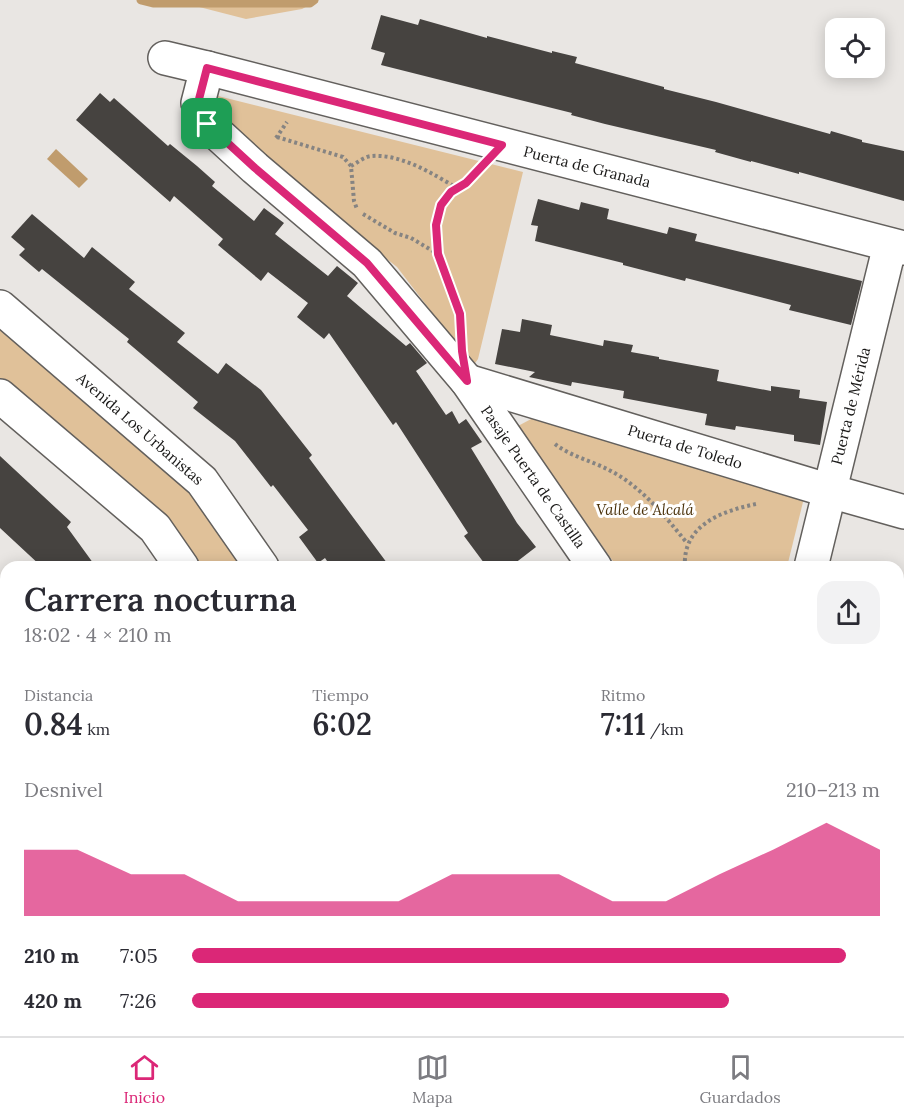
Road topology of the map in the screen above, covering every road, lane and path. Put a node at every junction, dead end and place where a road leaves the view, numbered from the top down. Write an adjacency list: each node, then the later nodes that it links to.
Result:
1 (165, 58): 2 (street, Puerta de Granada)
2 (207, 68): 3 (street, Puerta de Granada); 7 (street, Pasaje Puerta de Castilla)
3 (302, 92): 4 (path); 5 (street, Puerta de Granada)
4 (277, 137): 6 (path); 7 (path)
5 (502, 145): 8 (path); 9 (street, Puerta de Granada)
6 (351, 166): 8 (path); 10 (path)
7 (255, 168): 13 (street, Pasaje Puerta de Castilla)
8 (457, 188): 10 (path)
9 (897, 247): 16 (street, Puerta de Mérida)
10 (438, 254): 12 (path)
11 (0, 307): 21 (street, Avenida Los Urbanistas)
12 (460, 323)
13 (467, 381): 16 (street, Puerta de Toledo); 22 (street, Pasaje Puerta de Castilla)
14 (0, 396): 20 (street)
15 (551, 441): 19 (path)
16 (830, 491): 18 (street, Puerta de Toledo); 24 (street, Puerta de Mérida)
17 (760, 503): 19 (path)
18 (904, 512)
19 (687, 543): 23 (path)
20 (178, 561)
21 (258, 561)
22 (591, 561)
23 (686, 561)
24 (812, 561)

